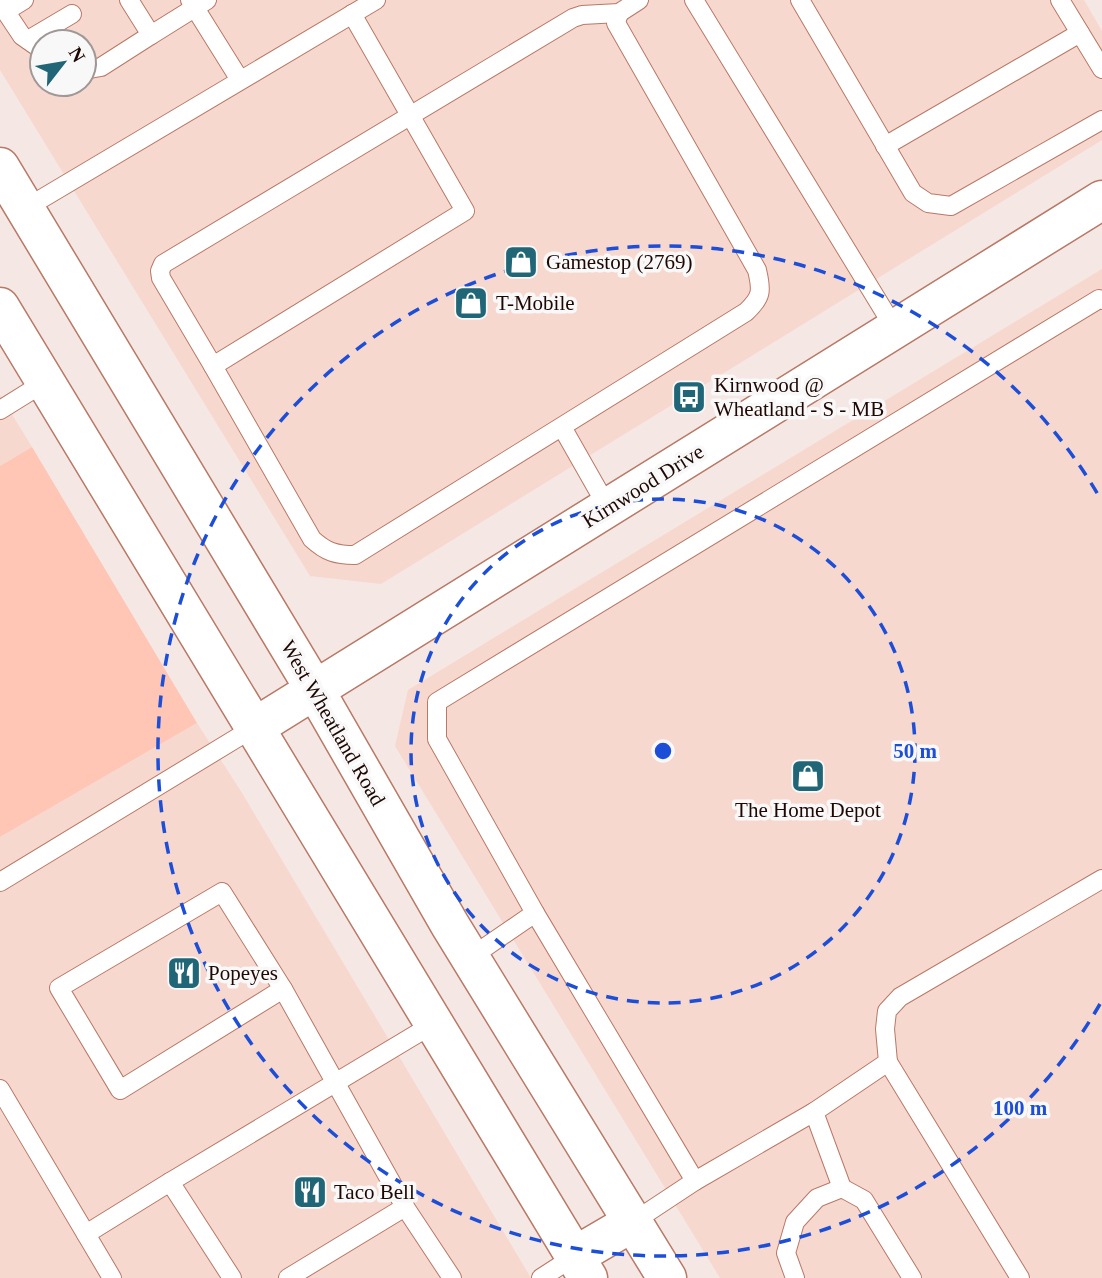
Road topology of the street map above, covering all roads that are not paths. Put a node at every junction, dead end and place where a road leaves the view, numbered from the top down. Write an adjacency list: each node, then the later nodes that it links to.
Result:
1 (24, 0): 9 (lane)
2 (129, 0): 15 (lane)
3 (376, 0): 12 (lane)
4 (639, 0): 10 (lane)
5 (694, 0): 28 (lane)
6 (800, 0): 22 (lane)
7 (1060, 0): 14 (lane)
8 (197, 3): 15 (lane); 19 (lane)
9 (3, 7): 16 (lane)
10 (619, 13): 20 (lane); 32 (lane)
11 (72, 14): 13 (lane)
12 (352, 14): 19 (lane); 20 (lane)
13 (55, 28)
14 (1080, 33): 18 (lane); 22 (lane)
15 (151, 35): 17 (lane)
16 (28, 40)
17 (98, 68)
18 (1102, 69)
19 (240, 80): 25 (lane)
20 (410, 117): 29 (lane); 29 (lane)
21 (1102, 120): 22 (lane)
22 (885, 146)
23 (0, 167): 25 (main road, West Wheatland Road)
24 (1102, 200): 28 (main road, Kirnwood Drive)
25 (26, 208): 34 (main road, West Wheatland Road)
26 (1102, 300): 38 (lane)
27 (0, 307): 30 (main road)
28 (895, 329): 33 (main road, Kirnwood Drive)
29 (213, 366): 32 (lane)
30 (45, 382): 31 (lane); 35 (main road)
31 (0, 410)
32 (562, 427): 33 (lane)
33 (608, 508): 34 (main road, Kirnwood Drive)
34 (314, 690): 35 (main road, Kirnwood Drive); 39 (main road, West Wheatland Road)
35 (255, 727): 37 (lane); 41 (main road)
36 (1102, 879): 42 (lane)
37 (0, 882)
38 (535, 913): 39 (lane); 46 (lane)
39 (471, 957): 50 (main road, West Wheatland Road)
40 (283, 989): 40 (lane); 43 (lane)
41 (435, 1023): 43 (lane); 52 (main road)
42 (888, 1062): 45 (lane); 61 (lane)
43 (334, 1085): 47 (lane); 49 (lane)
44 (0, 1089): 51 (lane)
45 (814, 1112): 46 (lane); 48 (lane)
46 (695, 1181): 50 (lane)
47 (170, 1182): 51 (lane); 54 (lane)
48 (842, 1188): 59 (lane); 60 (lane)
49 (405, 1207): 55 (lane); 56 (lane)
50 (633, 1222): 52 (main road); 58 (main road, West Wheatland Road)
51 (86, 1234): 53 (lane)
52 (582, 1267): 57 (lane)
53 (112, 1278)
54 (232, 1278)
55 (288, 1278)
56 (452, 1278)
57 (541, 1278)
58 (667, 1278)
59 (795, 1278)
60 (912, 1278)
61 (1020, 1278)

